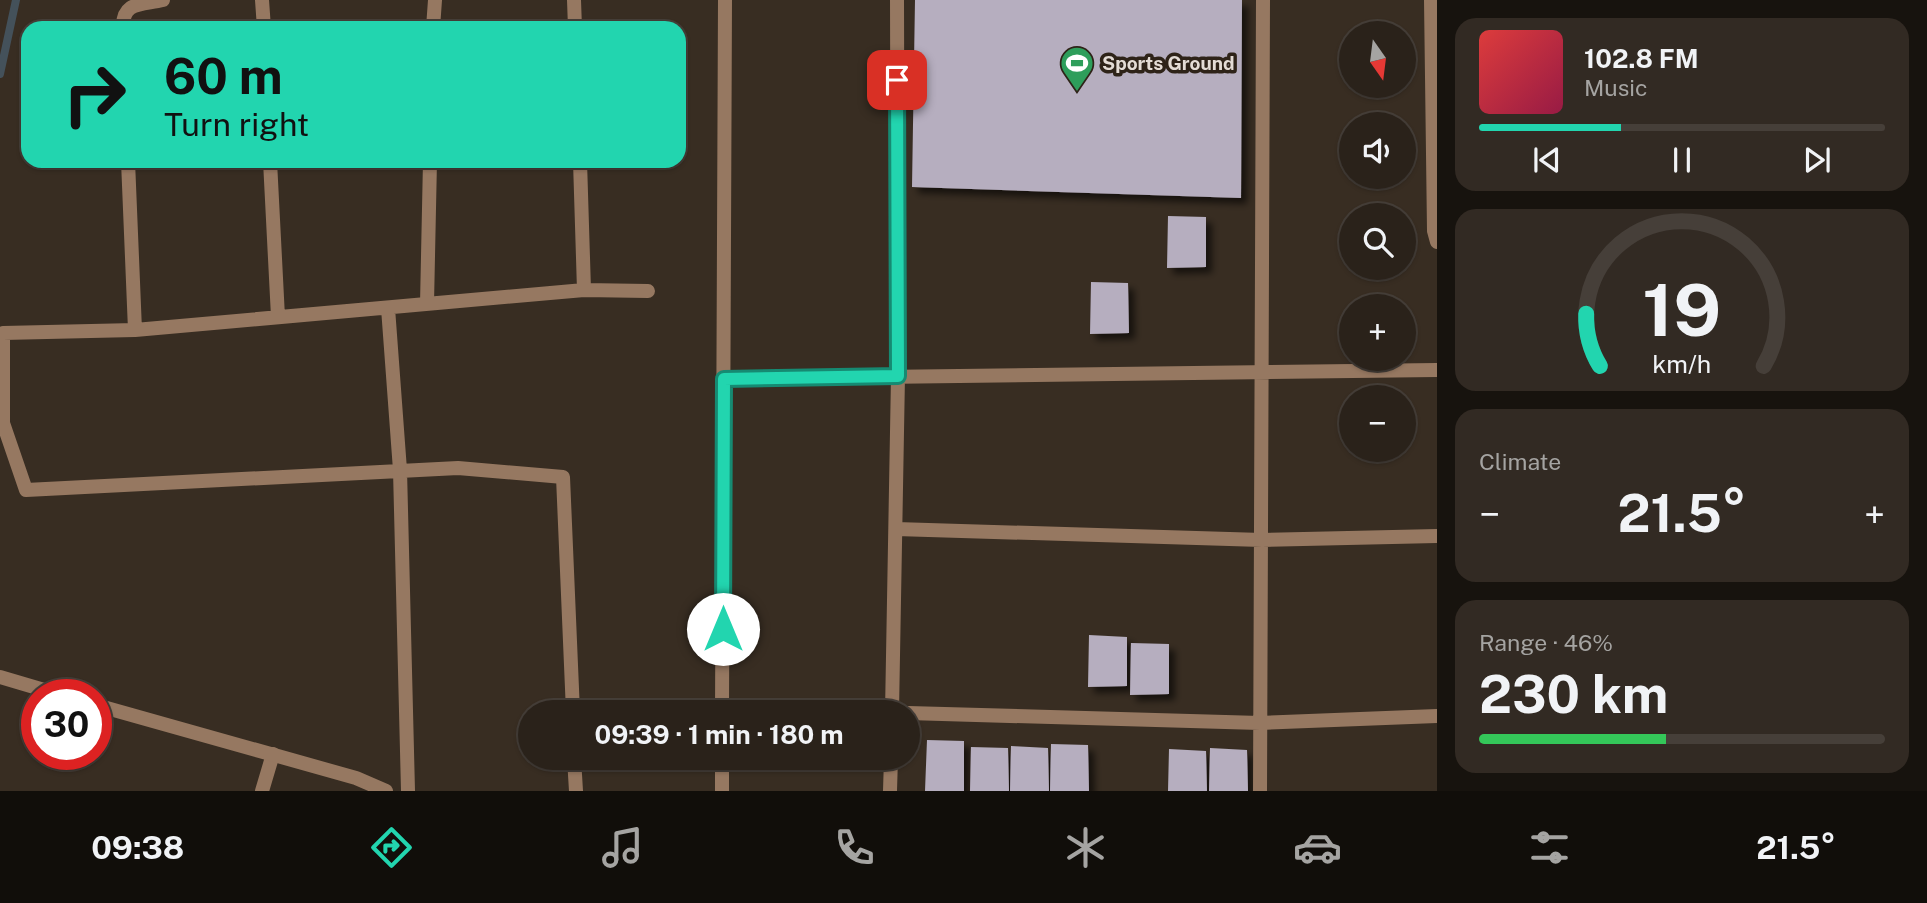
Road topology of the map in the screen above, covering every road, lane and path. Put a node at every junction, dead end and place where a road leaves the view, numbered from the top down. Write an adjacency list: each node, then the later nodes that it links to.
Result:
1 (163, 0): 9 (street)
2 (262, 0): 10 (street)
3 (435, 0): 11 (street)
4 (574, 0): 12 (street)
5 (725, 0): 27 (street)
6 (897, 0): 26 (street)
7 (1263, 0): 25 (street)
8 (1431, 0): 17 (street)
9 (123, 21)
10 (264, 21)
11 (434, 21)
12 (575, 21)
13 (128, 168): 23 (street)
14 (270, 168): 22 (street)
15 (430, 168): 20 (street)
16 (580, 168): 18 (street)
17 (1437, 242)
18 (584, 290): 19 (street); 20 (street)
19 (648, 291)
20 (427, 304): 21 (street)
21 (388, 308): 22 (street); 29 (street)
22 (278, 317): 23 (street)
23 (135, 330): 28 (street)
24 (1437, 370): 25 (street)
25 (1262, 372): 26 (street); 32 (street)
26 (898, 376): 27 (street); 30 (street)
27 (724, 379): 36 (street)
28 (1, 423): 29 (street)
29 (400, 470): 35 (street); 48 (street)
30 (896, 529): 32 (street); 37 (street)
31 (1437, 537): 32 (street)
32 (1262, 540): 41 (street)
33 (0, 677): 34 (street)
34 (21, 683)
35 (572, 700)
36 (722, 700)
37 (892, 700)
38 (112, 709): 42 (street)
39 (920, 713): 41 (street)
40 (1437, 716): 41 (street)
41 (1260, 723): 52 (street)
42 (273, 754): 46 (street); 47 (street)
43 (575, 770): 49 (street)
44 (722, 770): 50 (street)
45 (891, 770): 51 (street)
46 (262, 791)
47 (386, 791)
48 (408, 791)
49 (576, 791)
50 (722, 791)
51 (890, 791)
52 (1260, 791)

